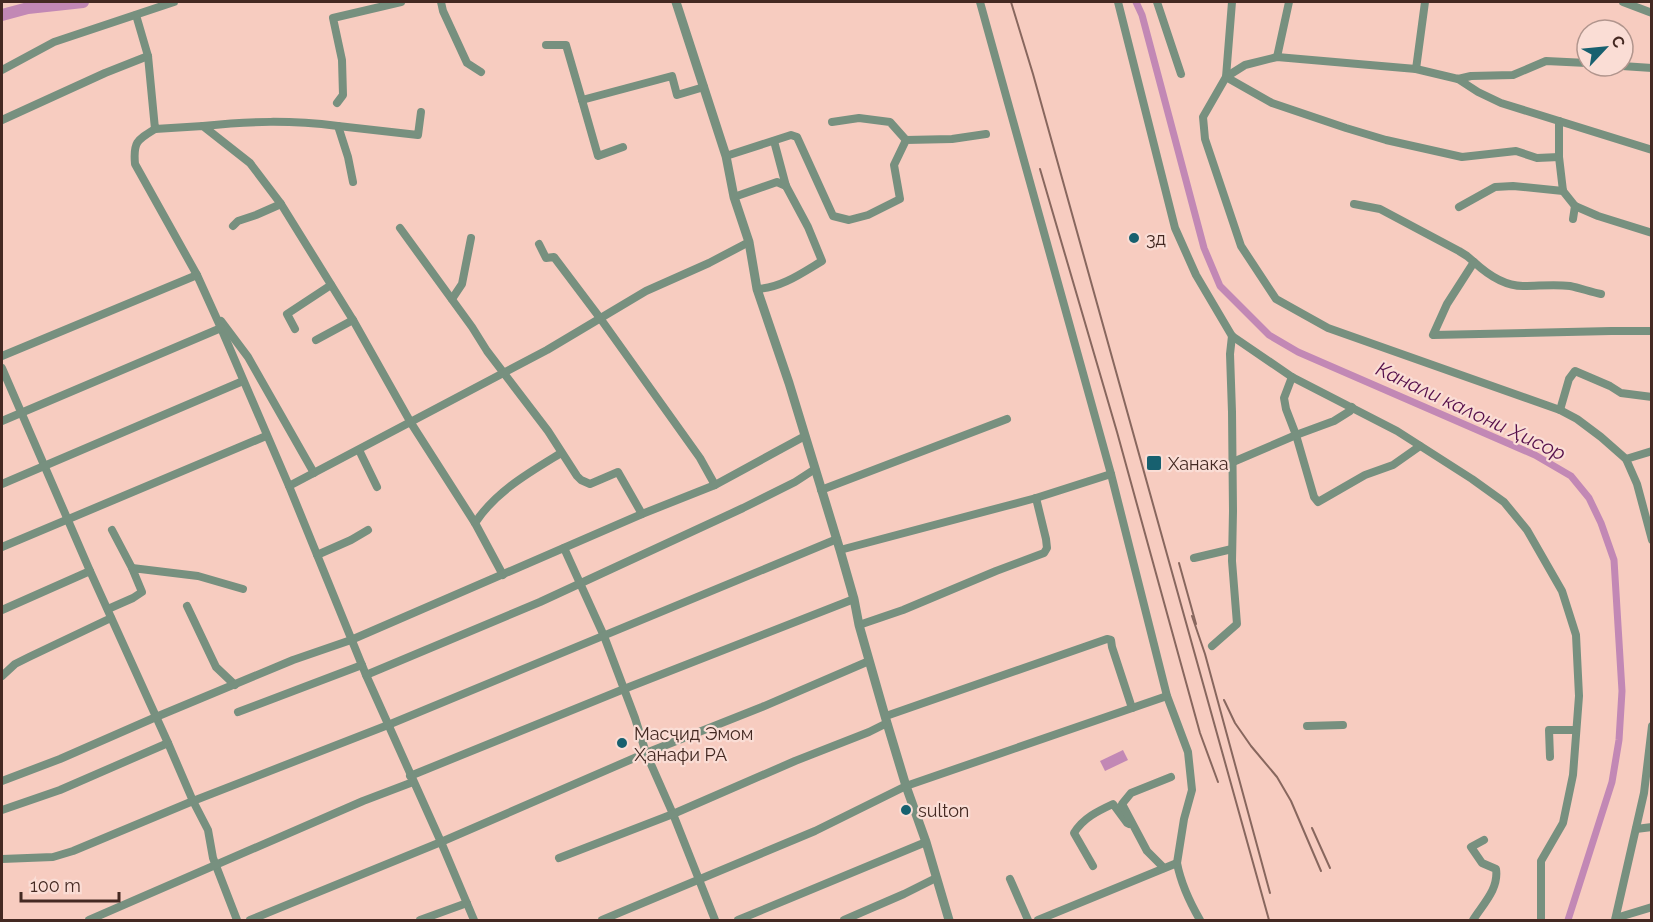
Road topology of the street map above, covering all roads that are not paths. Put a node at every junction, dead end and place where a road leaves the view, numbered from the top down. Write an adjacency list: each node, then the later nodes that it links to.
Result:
1 (174, 2): 15 (street)
2 (360, 2): 13 (street)
3 (401, 2): 13 (street)
4 (441, 2): 24 (street)
5 (676, 2): 28 (street)
6 (980, 2): 98 (street)
7 (1118, 2): 72 (street)
8 (1157, 2): 25 (street)
9 (1232, 2): 26 (street)
10 (1289, 2): 18 (street)
11 (1425, 2): 22 (street)
12 (1623, 2): 14 (street)
13 (362, 10): 30 (street)
14 (1652, 13)
15 (136, 15): 17 (street); 23 (street)
16 (546, 45): 29 (street)
17 (148, 56): 32 (street); 37 (street)
18 (1278, 57): 22 (street); 26 (street)
19 (1575, 62): 27 (street)
20 (1635, 67): 21 (street)
21 (1652, 68)
22 (1416, 69): 27 (street)
23 (2, 70)
24 (482, 72)
25 (1181, 74)
26 (1226, 77): 44 (street); 81 (street)
27 (1458, 79): 33 (street)
28 (704, 87): 29 (street); 43 (street)
29 (582, 100): 41 (street)
30 (337, 103)
31 (421, 112): 36 (street)
32 (2, 120)
33 (1559, 120): 42 (street); 44 (street)
34 (832, 122): 39 (street)
35 (203, 126): 36 (street); 37 (street); 49 (street)
36 (338, 126): 45 (street)
37 (155, 129): 61 (street)
38 (986, 134): 39 (street)
39 (906, 140): 40 (street)
40 (774, 141): 43 (street); 46 (street)
41 (623, 147)
42 (1652, 150)
43 (726, 156): 48 (street)
44 (1559, 157): 47 (street)
45 (353, 182)
46 (786, 186): 48 (street); 63 (street)
47 (1563, 191): 51 (street); 52 (street)
48 (734, 197): 58 (street)
49 (281, 204): 54 (street); 62 (street)
50 (1354, 204): 60 (street)
51 (1575, 206): 53 (street); 56 (street)
52 (1459, 207)
53 (1574, 219)
54 (232, 226)
55 (400, 228): 65 (street)
56 (1652, 233)
57 (471, 238): 65 (street)
58 (749, 242): 63 (street); 67 (street)
59 (539, 244): 67 (street)
60 (1474, 262): 64 (street); 71 (street)
61 (197, 275): 66 (street); 74 (street)
62 (331, 285): 68 (street); 70 (street)
63 (757, 289): 88 (street)
64 (1601, 294)
65 (452, 299): 76 (street)
66 (211, 307): 69 (street); 97 (street)
67 (600, 318): 76 (street); 100 (street)
68 (353, 320): 73 (street); 85 (street)
69 (221, 328): 78 (street); 82 (street)
70 (295, 329)
71 (1652, 332)
72 (1232, 336): 77 (street); 94 (street)
73 (316, 340)
74 (2, 356)
75 (2, 368): 82 (street)
76 (504, 372): 85 (street); 92 (street)
77 (1292, 377): 80 (street); 86 (street)
78 (243, 381): 87 (street); 95 (street)
79 (1652, 397): 81 (street)
80 (1352, 407): 86 (street); 89 (street)
81 (1560, 410): 93 (street)
82 (22, 413): 84 (street); 95 (street)
83 (1006, 419): 103 (street)
84 (2, 421)
85 (411, 423): 90 (street); 107 (street)
86 (1296, 435): 89 (street); 94 (street)
87 (266, 436): 101 (street); 106 (street)
88 (805, 436): 96 (street); 100 (street)
89 (1420, 446): 148 (street)
90 (358, 450): 97 (street); 102 (street)
91 (1652, 451): 93 (street)
92 (561, 453): 105 (street); 107 (street)
93 (1626, 459): 108 (street)
94 (1233, 462): 115 (street)
95 (44, 465): 99 (street); 106 (street)
96 (815, 469): 103 (street); 122 (street)
97 (314, 473): 101 (street)
98 (1111, 474): 104 (street); 139 (street)
99 (2, 484)
100 (715, 485): 105 (street)
101 (289, 486): 117 (street)
102 (377, 487)
103 (821, 490): 111 (street)
104 (1035, 498): 116 (street); 129 (street)
105 (642, 514): 114 (street)
106 (68, 519): 113 (street); 120 (street)
107 (475, 523): 121 (street)
108 (1650, 526): 112 (street)
109 (112, 530): 119 (street)
110 (368, 530): 117 (street)
111 (837, 539): 116 (street); 130 (street)
112 (1652, 540)
113 (2, 547)
114 (564, 548): 121 (street); 122 (street)
115 (1232, 549): 118 (street); 132 (street)
116 (840, 550): 124 (street)
117 (317, 555): 131 (street)
118 (1194, 558)
119 (132, 568): 123 (street); 126 (street)
120 (90, 571): 126 (street); 127 (street)
121 (503, 574): 131 (street)
122 (580, 584): 130 (street); 135 (street)
123 (243, 589)
124 (854, 599): 129 (street); 138 (street)
125 (187, 606): 137 (street)
126 (108, 609): 128 (street)
127 (2, 610)
128 (111, 618): 136 (street); 142 (street)
129 (859, 625): 133 (street)
130 (604, 636): 138 (street); 144 (street)
131 (351, 639): 134 (street); 137 (street)
132 (1212, 646)
133 (869, 661): 143 (street); 151 (street)
134 (362, 665): 135 (street); 141 (street)
135 (366, 675): 144 (street)
136 (2, 676)
137 (235, 685): 142 (street)
138 (624, 689): 151 (street); 154 (street)
139 (1167, 696): 140 (street); 168 (street)
140 (1132, 708): 143 (street); 156 (street)
141 (238, 712)
142 (156, 717): 149 (street); 155 (street)
143 (887, 720): 156 (street); 159 (street)
144 (388, 725): 154 (street); 157 (street)
145 (1343, 725): 146 (street)
146 (1307, 726)
147 (1652, 726): 150 (street)
148 (1576, 730): 152 (street); 192 (street)
149 (168, 743): 157 (street); 158 (street)
150 (1650, 747): 162 (street)
151 (646, 753): 159 (street); 164 (street)
152 (1550, 757)
153 (1172, 777): 160 (street)
154 (412, 779): 164 (street); 169 (street)
155 (2, 782)
156 (906, 786): 165 (street); 172 (street)
157 (193, 801): 167 (street); 169 (street)
158 (2, 810)
159 (673, 814): 166 (street); 172 (street)
160 (1133, 825): 170 (street); 171 (street)
161 (1652, 827): 162 (street)
162 (1636, 829): 177 (street)
163 (1484, 840): 191 (street)
164 (441, 842): 175 (street); 181 (street)
165 (926, 842): 173 (street); 186 (street)
166 (559, 858)
167 (2, 859)
168 (1177, 862): 171 (street); 190 (street)
169 (216, 866): 179 (street); 180 (street)
170 (1093, 866)
171 (1164, 868): 178 (street)
172 (700, 878): 184 (street); 185 (street)
173 (936, 878): 187 (street); 188 (street)
174 (1010, 879): 189 (street)
175 (467, 903): 182 (street); 183 (street)
176 (1652, 907): 177 (street)
177 (1616, 919)
178 (1042, 920)
179 (89, 921)
180 (237, 921)
181 (250, 921)
182 (420, 921)
183 (474, 921)
184 (602, 921)
185 (715, 921)
186 (738, 921)
187 (844, 921)
188 (949, 921)
189 (1028, 921)
190 (1200, 921)
191 (1473, 921)
192 (1541, 921)

